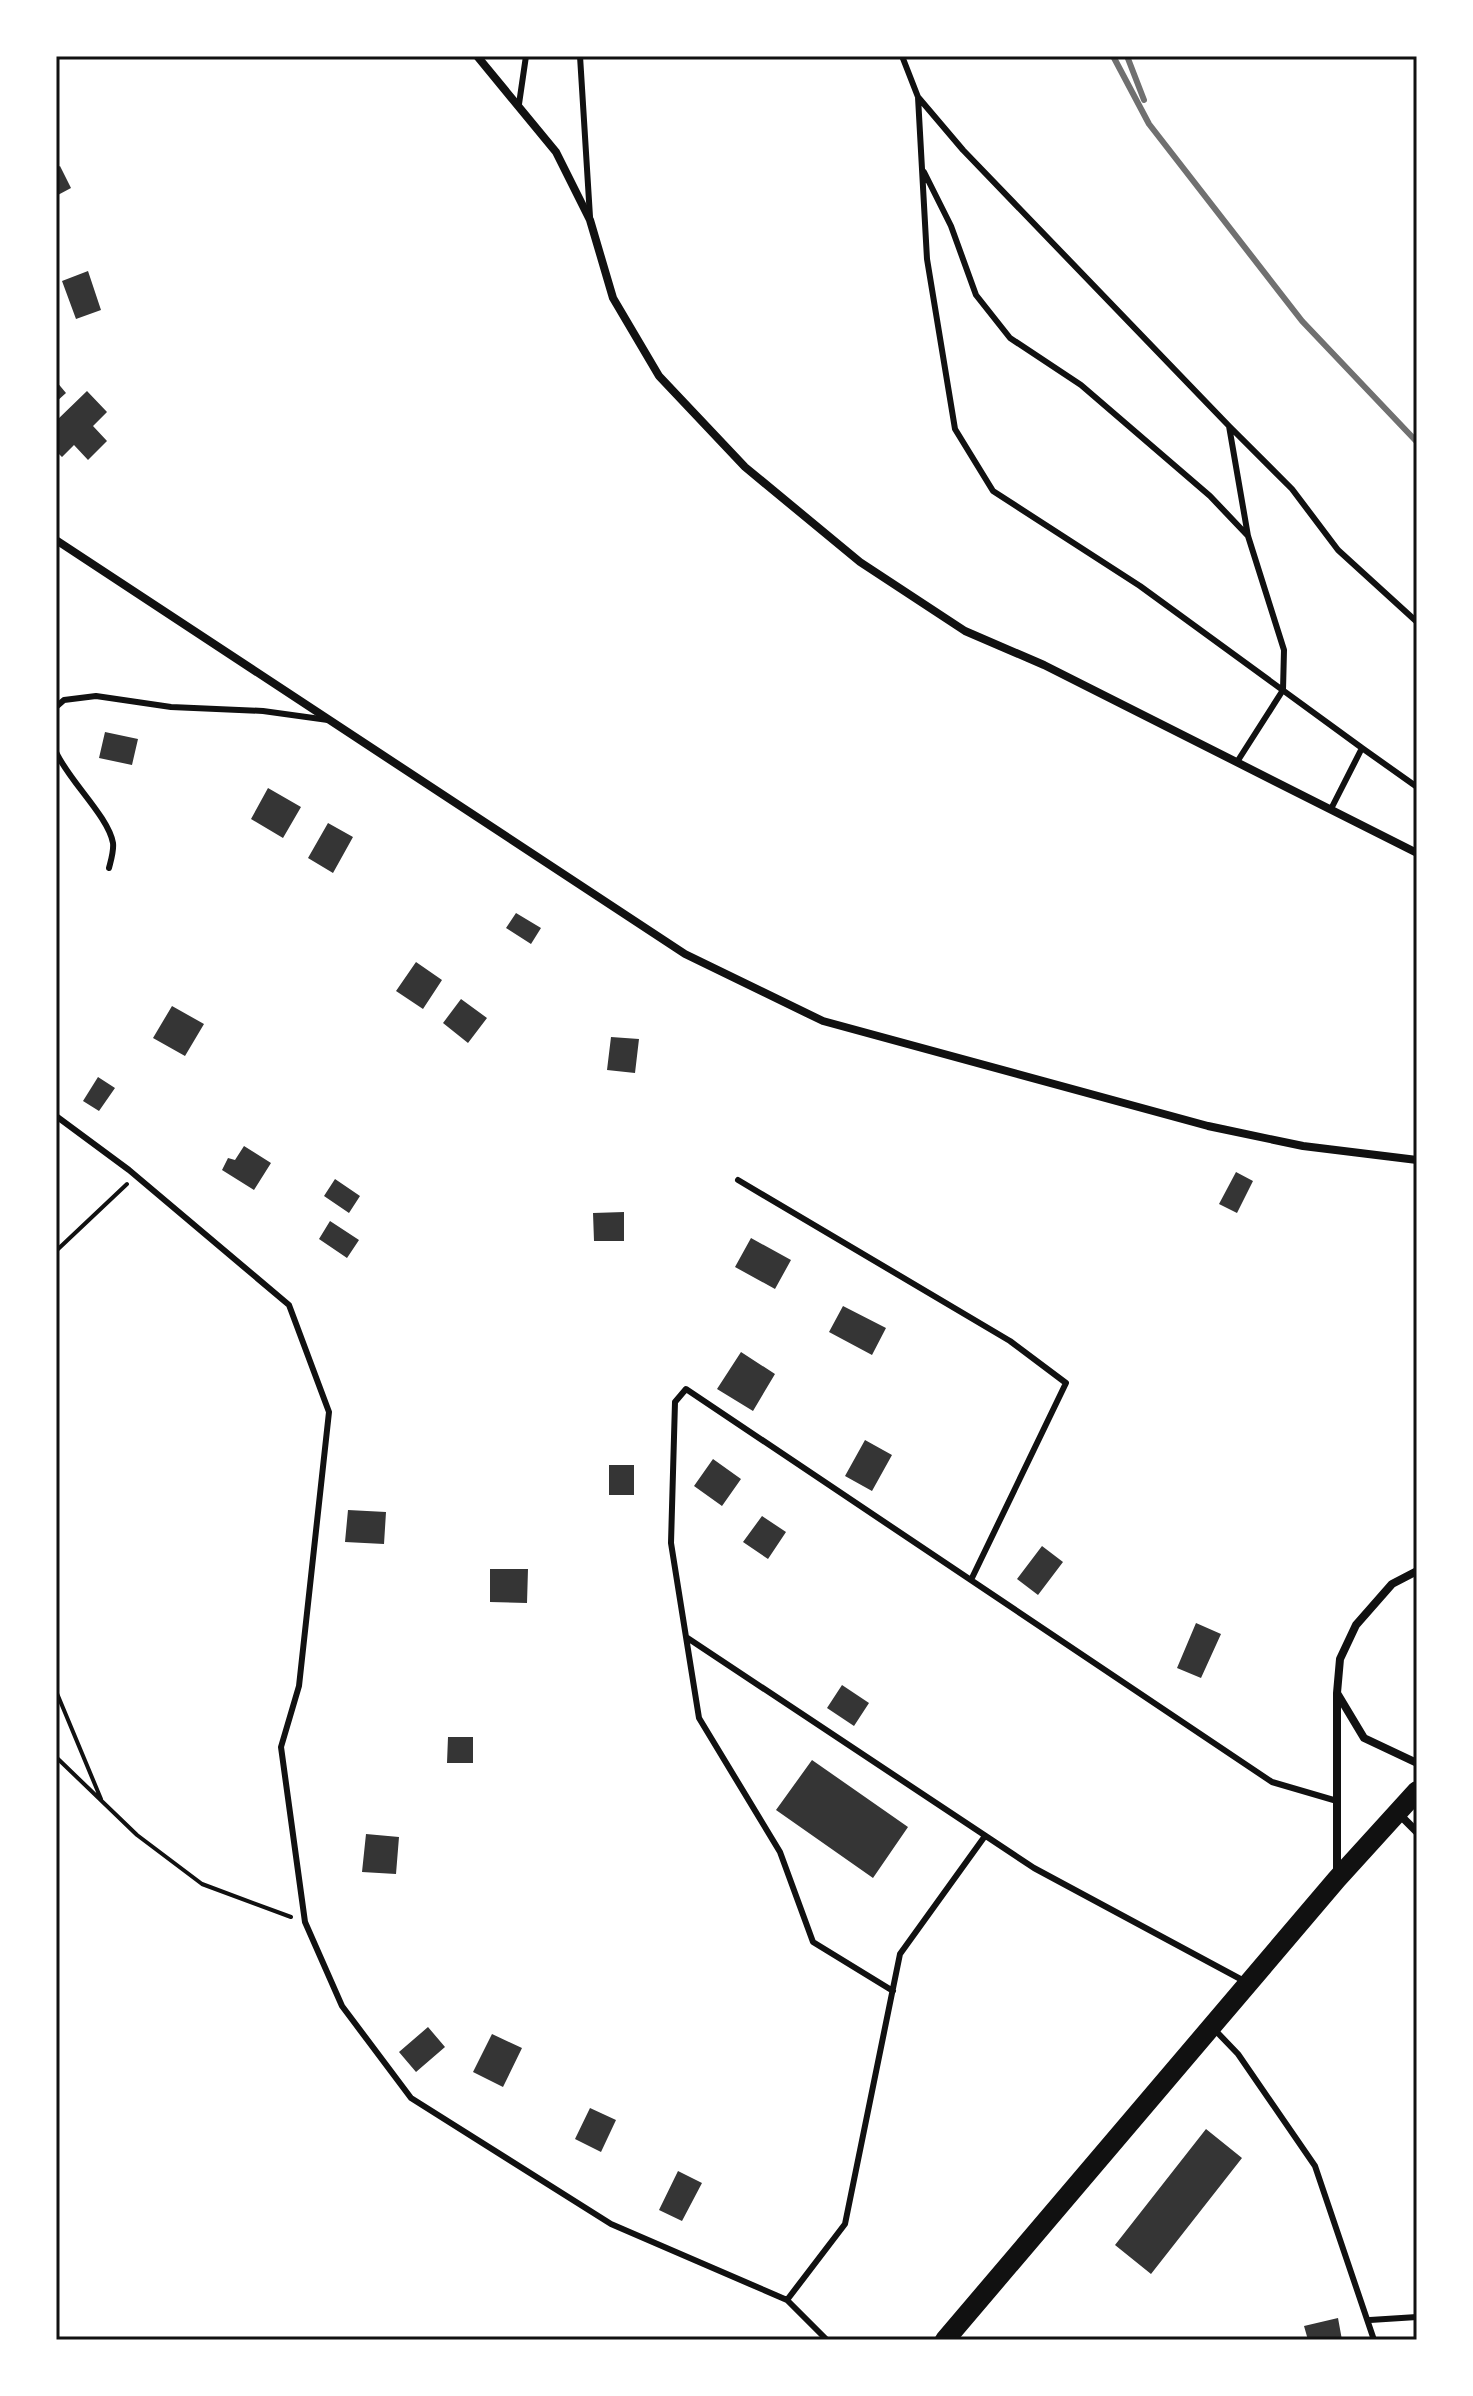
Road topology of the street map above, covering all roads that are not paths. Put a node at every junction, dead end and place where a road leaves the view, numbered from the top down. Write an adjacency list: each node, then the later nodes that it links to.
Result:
1 (477, 56): 6 (street)
2 (526, 56): 6 (lane)
3 (580, 56): 8 (lane)
4 (902, 56): 5 (lane)
5 (918, 97): 7 (lane); 9 (lane)
6 (519, 104): 8 (street)
7 (922, 167): 10 (lane); 13 (lane)
8 (590, 220): 18 (street)
9 (1229, 426): 10 (lane); 12 (lane)
10 (1248, 536): 13 (lane)
11 (56, 540): 15 (street)
12 (1417, 622)
13 (1283, 690): 16 (lane); 18 (lane)
14 (56, 707): 15 (lane)
15 (328, 720): 24 (street)
16 (1362, 748): 19 (lane); 20 (lane)
17 (56, 752): 22 (lane)
18 (1237, 762): 20 (street)
19 (1417, 787)
20 (1331, 809): 21 (street)
21 (1417, 853)
22 (109, 868)
23 (56, 1116): 40 (lane)
24 (1417, 1160)
25 (738, 1180): 27 (lane)
26 (1417, 1571): 29 (street)
27 (971, 1580): 28 (lane); 32 (lane)
28 (686, 1637): 35 (lane); 38 (lane)
29 (1337, 1693): 30 (street); 32 (street)
30 (1417, 1763)
31 (1417, 1791): 33 (main road)
32 (1337, 1801): 36 (street)
33 (1398, 1812): 34 (street); 36 (main road)
34 (1417, 1832)
35 (985, 1836): 37 (lane); 38 (lane)
36 (1337, 1879): 37 (main road)
37 (1248, 1983): 39 (main road)
38 (893, 1991): 40 (lane)
39 (1211, 2027): 42 (lane); 44 (main road)
40 (787, 2300): 43 (lane)
41 (1417, 2317): 42 (lane)
42 (1370, 2320): 45 (lane)
43 (827, 2340)
44 (945, 2340)
45 (1374, 2340)

